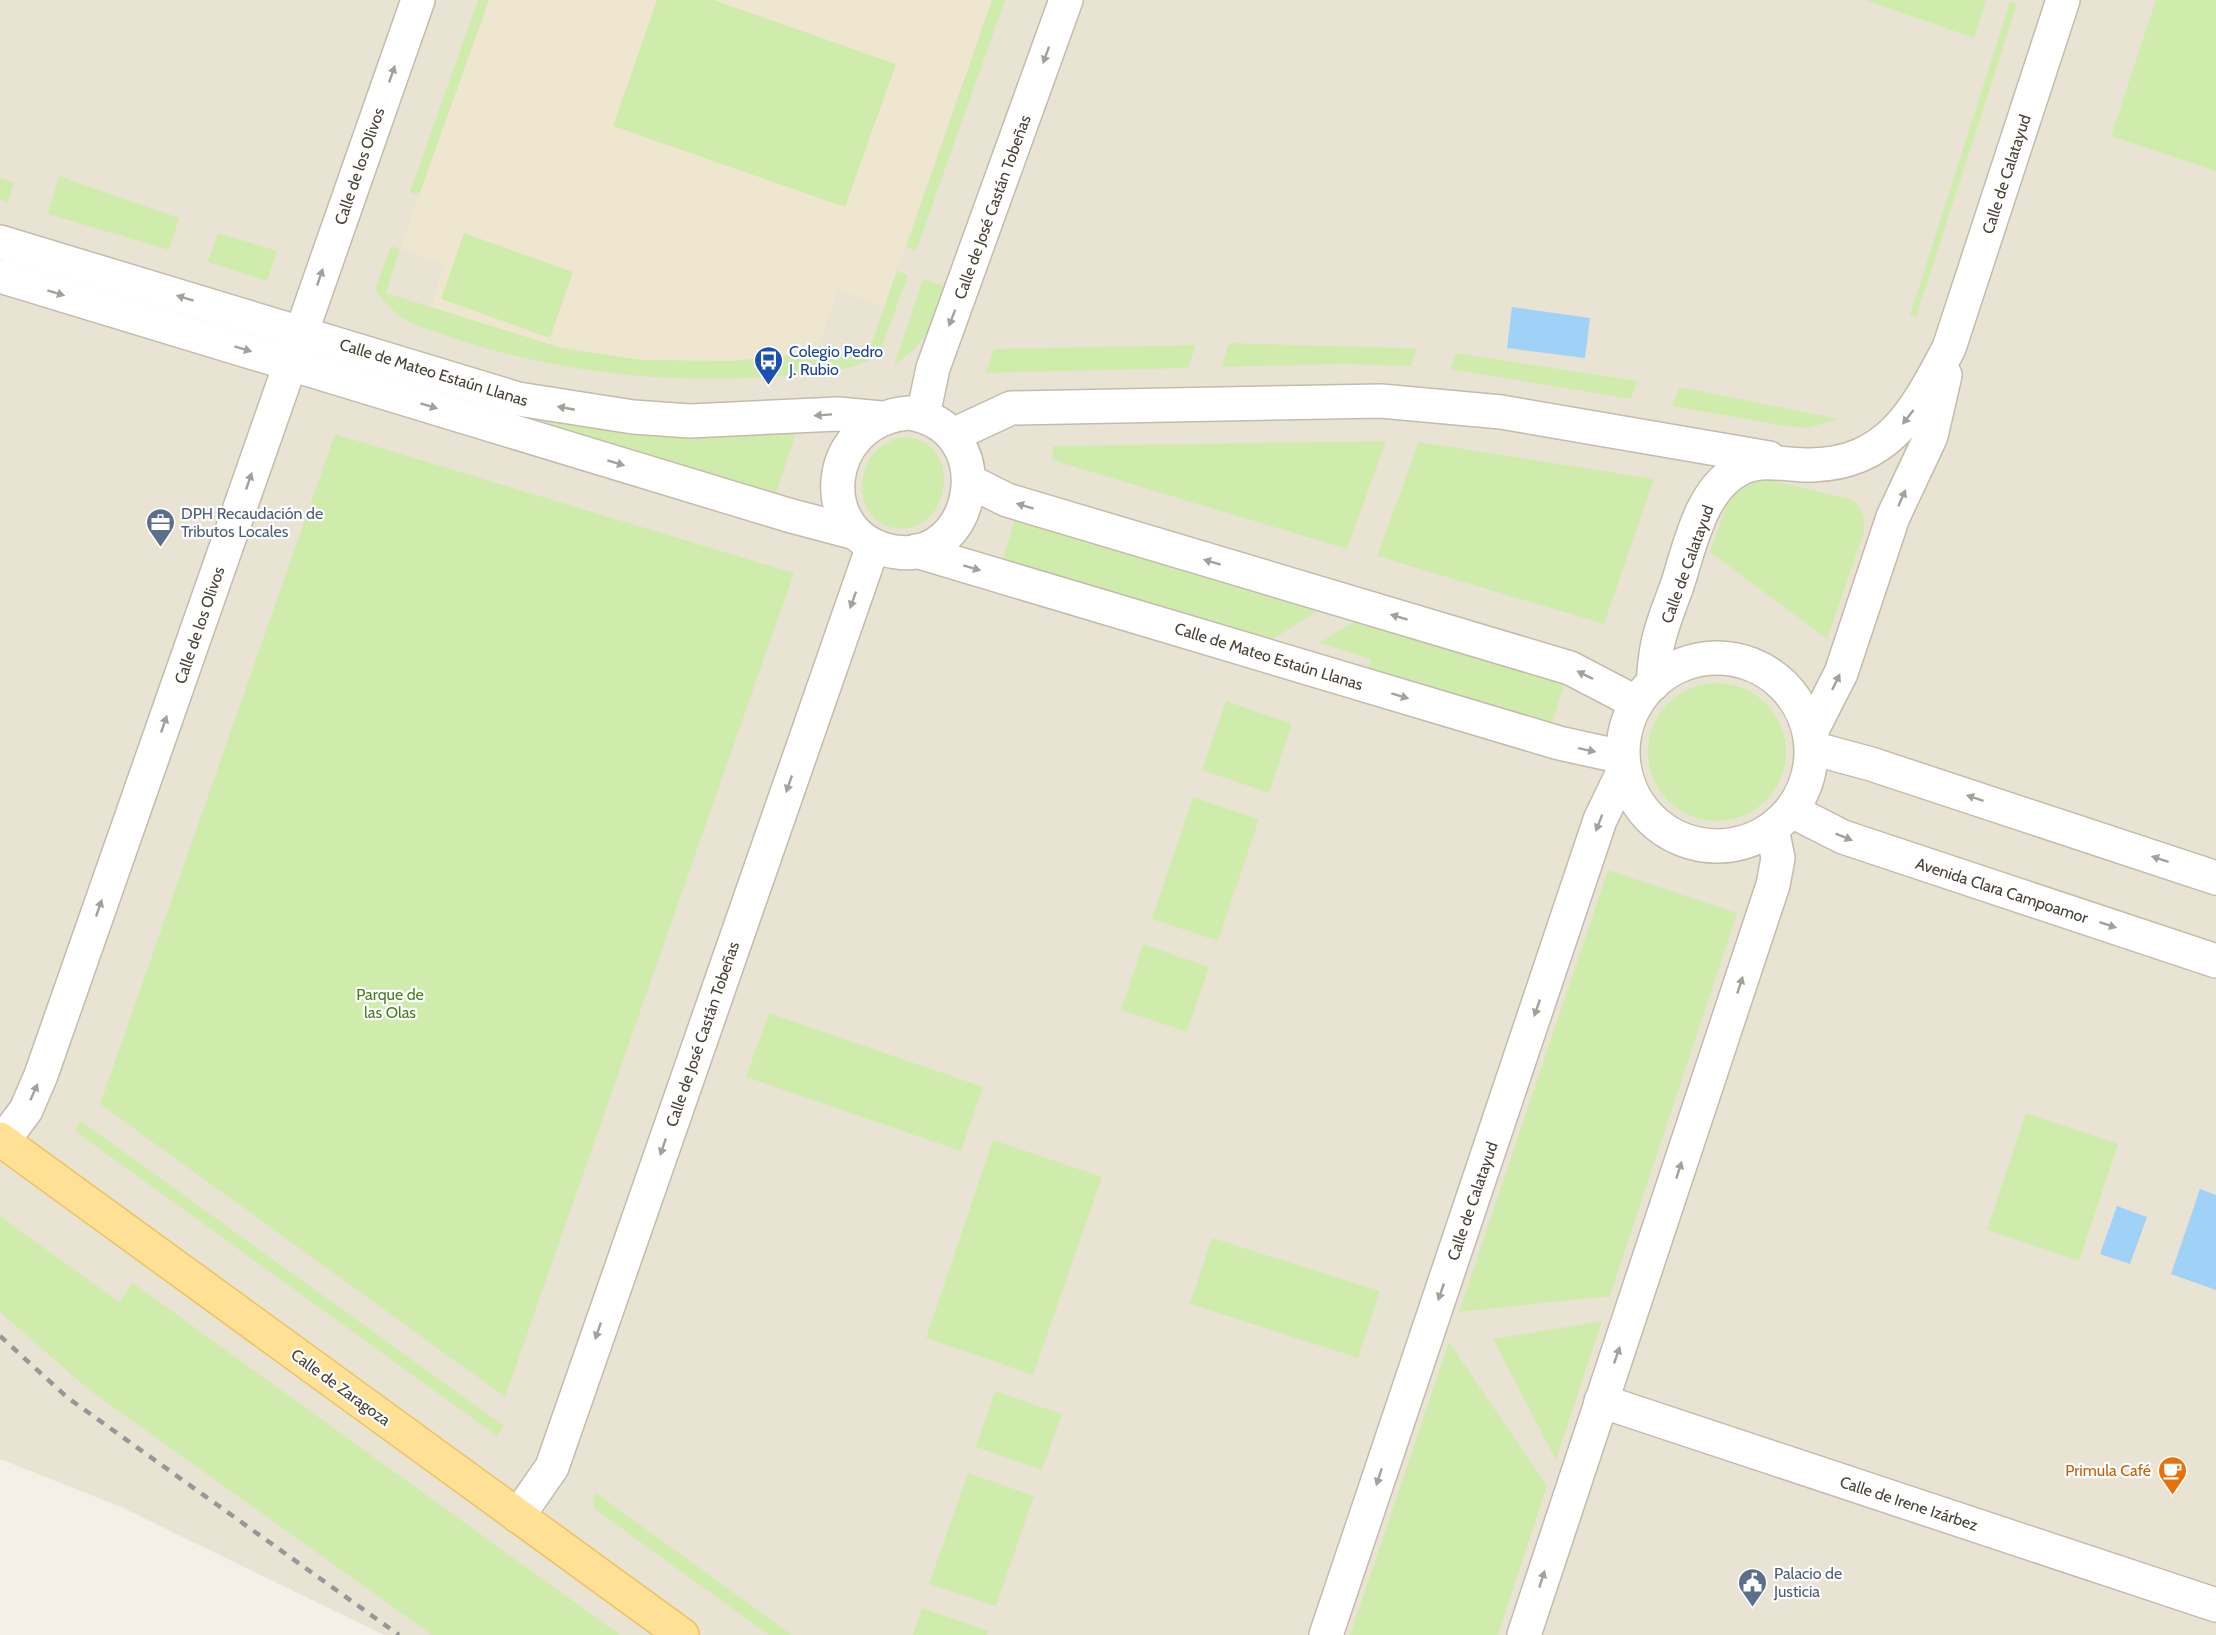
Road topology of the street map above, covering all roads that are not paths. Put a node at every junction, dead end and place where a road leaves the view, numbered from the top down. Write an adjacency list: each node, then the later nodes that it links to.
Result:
1 (418, 0): 6 (street, Calle de los Olivos, one-way to 1)
2 (1066, 0): 9 (street, Calle de José Castán Tobeñas, one-way to 9)
3 (2063, 0): 7 (street, Calle de Calatayud)
4 (0, 242): 6 (street, Calle de Mateo Estaún Llanas, one-way to 4)
5 (0, 276): 8 (street, Calle de Mateo Estaún Llanas, one-way to 8)
6 (301, 333): 8 (street, Calle de los Olivos); 10 (street, Calle de Mateo Estaún Llanas, one-way to 6)
7 (1949, 348): 13 (street, Calle de Calatayud, one-way to 13); 19 (street, Calle de Calatayud, one-way to 7)
8 (290, 364): 16 (street, Calle de Mateo Estaún Llanas, one-way to 16); 24 (street, Calle de los Olivos, one-way to 8)
9 (923, 415): 10 (street); 11 (street)
10 (881, 418): 16 (street)
11 (953, 435): 12 (street); 14 (street)
12 (1662, 440): 13 (street); 15 (street)
13 (1810, 466): 15 (street, Calle de Calatayud)
14 (969, 481): 17 (street); 18 (street, one-way to 14)
15 (1703, 511): 18 (street, Calle de Calatayud)
16 (865, 539): 17 (street); 26 (street, Calle de José Castán Tobeñas, one-way to 26)
17 (916, 551): 20 (street, Calle de Mateo Estaún Llanas, one-way to 20)
18 (1645, 693): 19 (street); 20 (street)
19 (1811, 741): 21 (street); 22 (street, one-way to 19)
20 (1624, 764): 21 (street); 29 (street, Calle de Calatayud, one-way to 29)
21 (1782, 820): 23 (street, Avenida Clara Campoamor, one-way to 23); 25 (street, one-way to 21)
22 (2216, 878)
23 (2216, 961)
24 (2, 1140): 26 (main road, Calle de Zaragoza)
25 (1601, 1401): 27 (street, Calle de Irene Izárbez); 30 (street, one-way to 25)
26 (518, 1516): 28 (main road, Calle de Zaragoza)
27 (2213, 1596)
28 (682, 1635)
29 (1326, 1635)
30 (1524, 1635)

